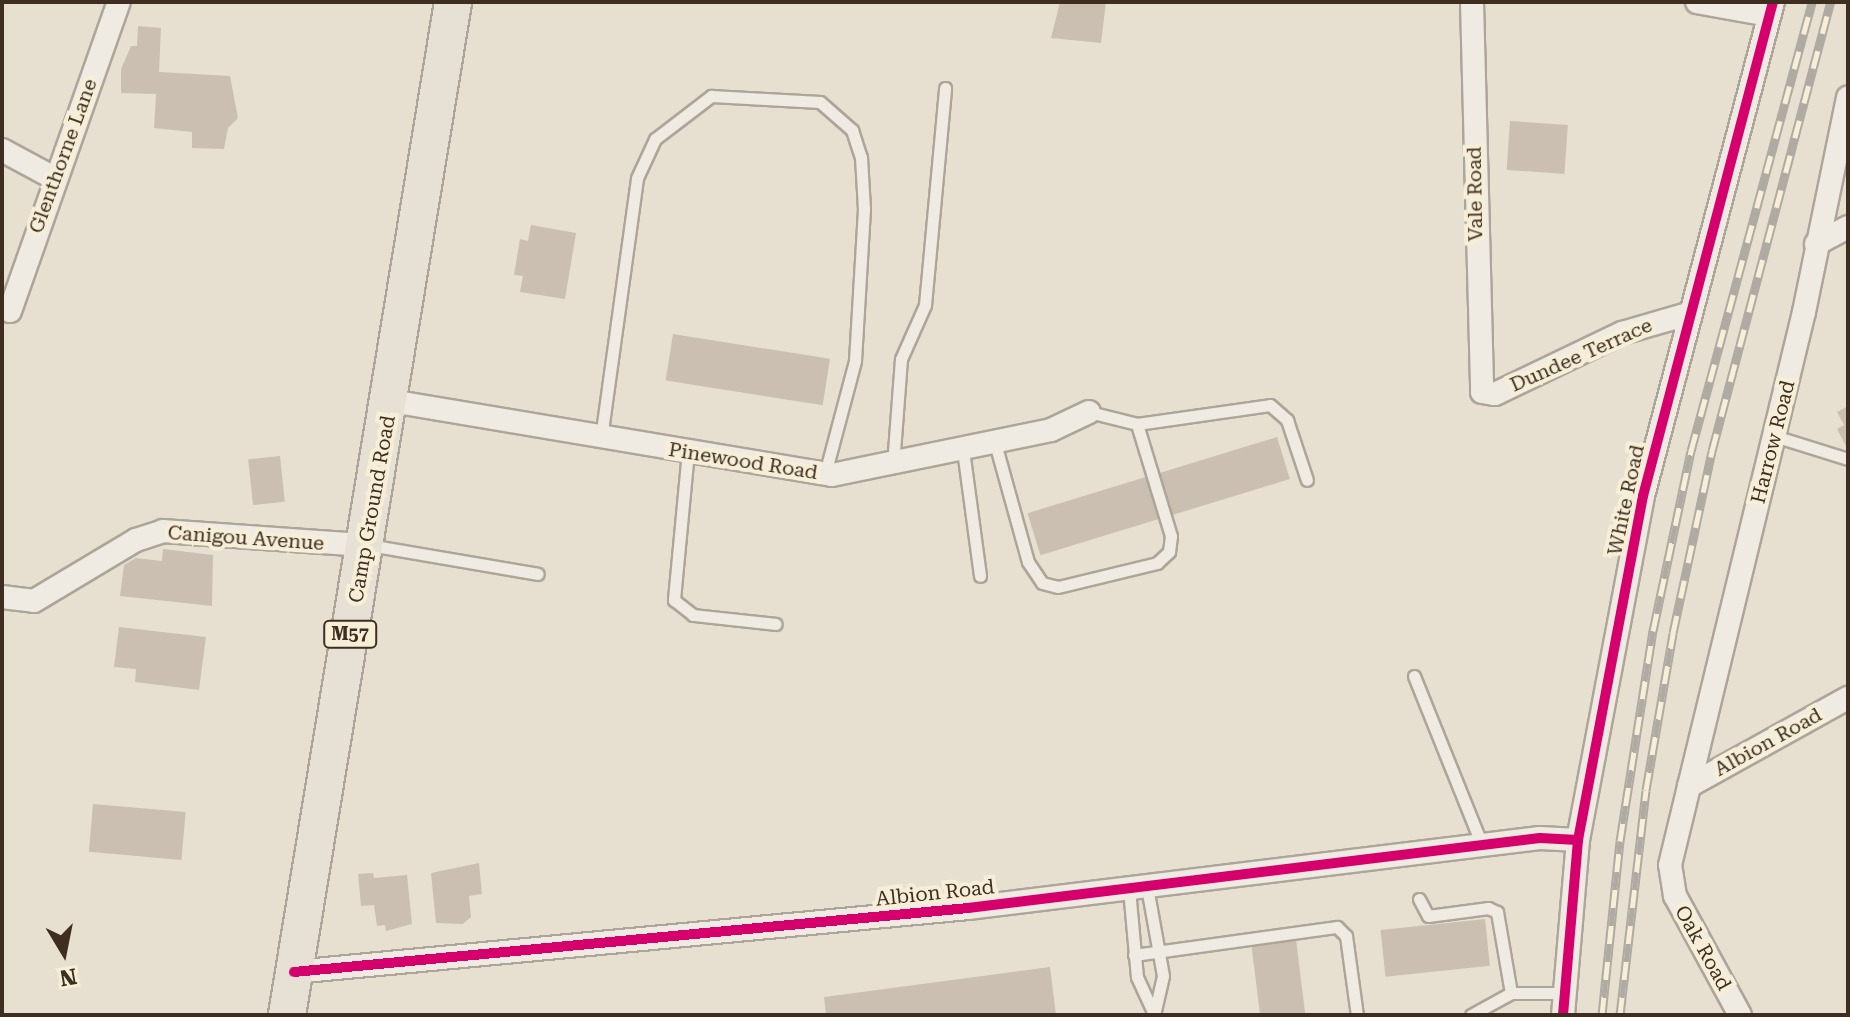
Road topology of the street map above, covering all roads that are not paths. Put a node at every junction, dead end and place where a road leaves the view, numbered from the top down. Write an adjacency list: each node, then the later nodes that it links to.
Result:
1 (119, 2): 9 (street, Glenthorne Lane)
2 (453, 2): 15 (main road, Camp Ground Road / M57)
3 (1472, 2): 14 (street, Vale Road)
4 (1697, 2): 5 (street)
5 (1771, 8): 13 (street, White Road)
6 (945, 88): 24 (lane)
7 (1848, 97): 11 (street, Harrow Road)
8 (2, 150): 9 (street)
9 (54, 178): 12 (street, Glenthorne Lane)
10 (1848, 227): 11 (street)
11 (1816, 244): 18 (street, Harrow Road)
12 (10, 311)
13 (1688, 314): 14 (street, Dundee Terrace); 35 (street, White Road)
14 (1479, 386)
15 (391, 401): 19 (street, Pinewood Road); 27 (main road, Camp Ground Road / M57)
16 (1089, 412): 17 (lane); 20 (street, Pinewood Road)
17 (1137, 424): 20 (lane); 26 (lane)
18 (1774, 436): 23 (lane); 34 (street, Harrow Road)
19 (601, 438): 22 (street, Pinewood Road); 25 (lane)
20 (995, 443): 21 (street, Pinewood Road)
21 (963, 450): 24 (street, Pinewood Road); 29 (lane)
22 (688, 451): 25 (street, Pinewood Road); 31 (lane)
23 (1848, 459)
24 (893, 465): 25 (street, Pinewood Road)
25 (825, 474)
26 (1307, 480)
27 (365, 545): 28 (lane); 30 (street, Canigou Avenue); 41 (main road, Camp Ground Road / M57)
28 (538, 574)
29 (980, 576)
30 (2, 597)
31 (776, 624)
32 (1414, 676): 36 (lane)
33 (1848, 698): 34 (street, Albion Road)
34 (1689, 786): 47 (street, Oak Road)
35 (1578, 840): 36 (street, Albion Road); 43 (street, White Road)
36 (1482, 845): 37 (street, Albion Road)
37 (1138, 888): 39 (lane); 40 (lane); 41 (street, Albion Road)
38 (1419, 899): 42 (lane)
39 (1160, 951): 40 (lane); 40 (lane); 45 (lane)
40 (1134, 955)
41 (294, 972): 44 (main road, Camp Ground Road / M57)
42 (1511, 993): 43 (lane); 46 (lane)
43 (1564, 1004)
44 (287, 1015)
45 (1357, 1015)
46 (1471, 1015)
47 (1740, 1015)

